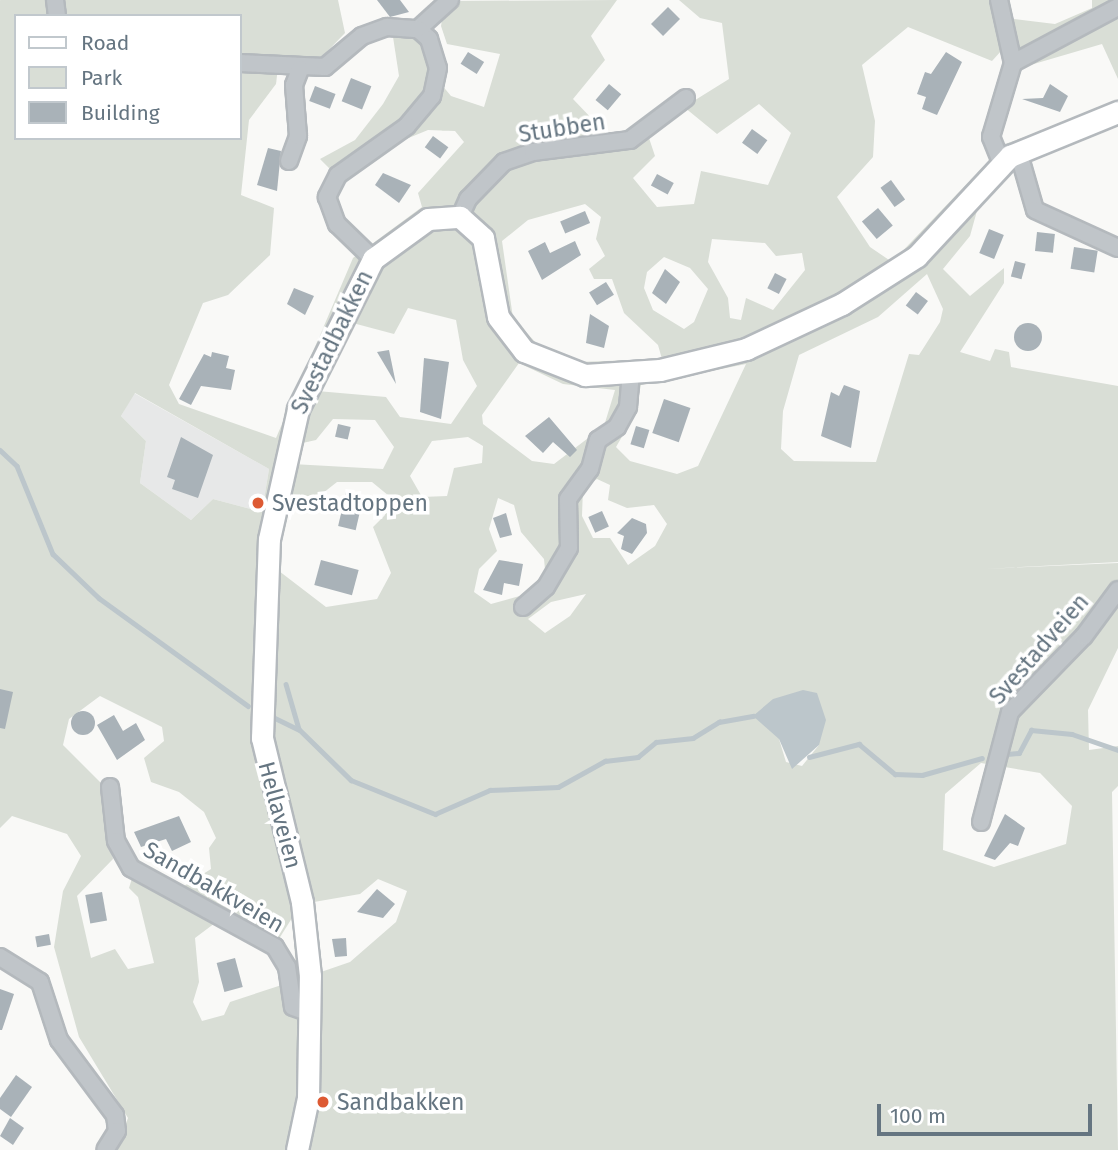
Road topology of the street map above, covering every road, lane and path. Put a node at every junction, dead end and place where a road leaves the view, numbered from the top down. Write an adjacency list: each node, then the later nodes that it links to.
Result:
1 (450, 0): 4 (street)
2 (999, 0): 6 (street)
3 (1118, 7): 6 (street)
4 (418, 29): 7 (street); 14 (street)
5 (242, 63): 7 (street)
6 (1013, 63): 10 (street)
7 (300, 69): 11 (street)
8 (686, 98): 12 (street, Stubben)
9 (1118, 112): 10 (main road)
10 (1009, 156): 13 (street); 15 (main road)
11 (289, 161)
12 (460, 218): 14 (main road, Svestadbakken); 15 (main road)
13 (1118, 247)
14 (373, 260): 16 (main road, Svestadbakken)
15 (631, 375): 18 (street)
16 (278, 478): 22 (main road, Hellaveien)
17 (1118, 590): 20 (street, Svestadveien)
18 (523, 607)
19 (110, 787): 22 (street, Sandbakkveien)
20 (981, 822)
21 (0, 957): 23 (street)
22 (310, 1013): 24 (main road, Hellaveien)
23 (105, 1150)
24 (297, 1150)

